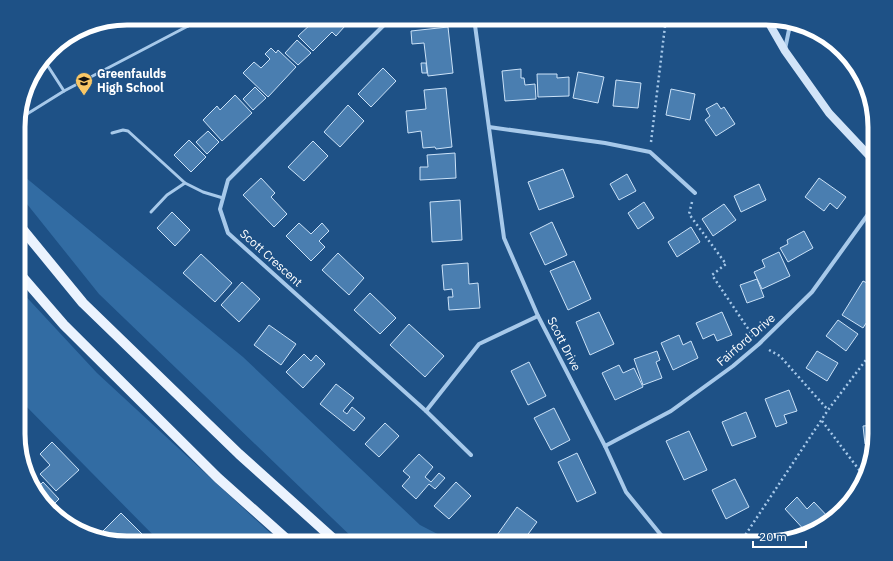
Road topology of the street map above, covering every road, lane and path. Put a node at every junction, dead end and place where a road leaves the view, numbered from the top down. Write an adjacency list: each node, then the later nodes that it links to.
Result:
1 (385, 25): 17 (street, Scott Crescent)
2 (475, 25): 11 (street, Scott Drive)
3 (665, 25): 13 (path)
4 (770, 25): 7 (street)
5 (188, 26): 9 (lane)
6 (789, 28): 7 (street)
7 (785, 51): 14 (street)
8 (47, 64): 9 (lane)
9 (64, 91): 10 (lane)
10 (26, 115)
11 (489, 127): 13 (street); 22 (street, Scott Drive)
12 (112, 133): 15 (lane)
13 (650, 152): 16 (street)
14 (868, 155)
15 (185, 183): 17 (lane); 18 (lane)
16 (695, 193): 23 (path)
17 (223, 198): 26 (street, Scott Crescent)
18 (151, 212)
19 (868, 213): 23 (street, Fairford Drive)
20 (25, 233): 32 (main road)
21 (25, 279): 31 (main road)
22 (538, 316): 26 (street); 28 (street, Scott Drive)
23 (759, 344): 25 (path); 28 (street, Fairford Drive)
24 (868, 357): 25 (path)
25 (828, 410): 27 (path)
26 (426, 411): 29 (street, Scott Crescent)
27 (822, 421): 30 (path); 34 (path)
28 (605, 446): 33 (street, Scott Drive)
29 (470, 455)
30 (861, 472)
31 (283, 536)
32 (330, 536)
33 (664, 536)
34 (745, 536)

